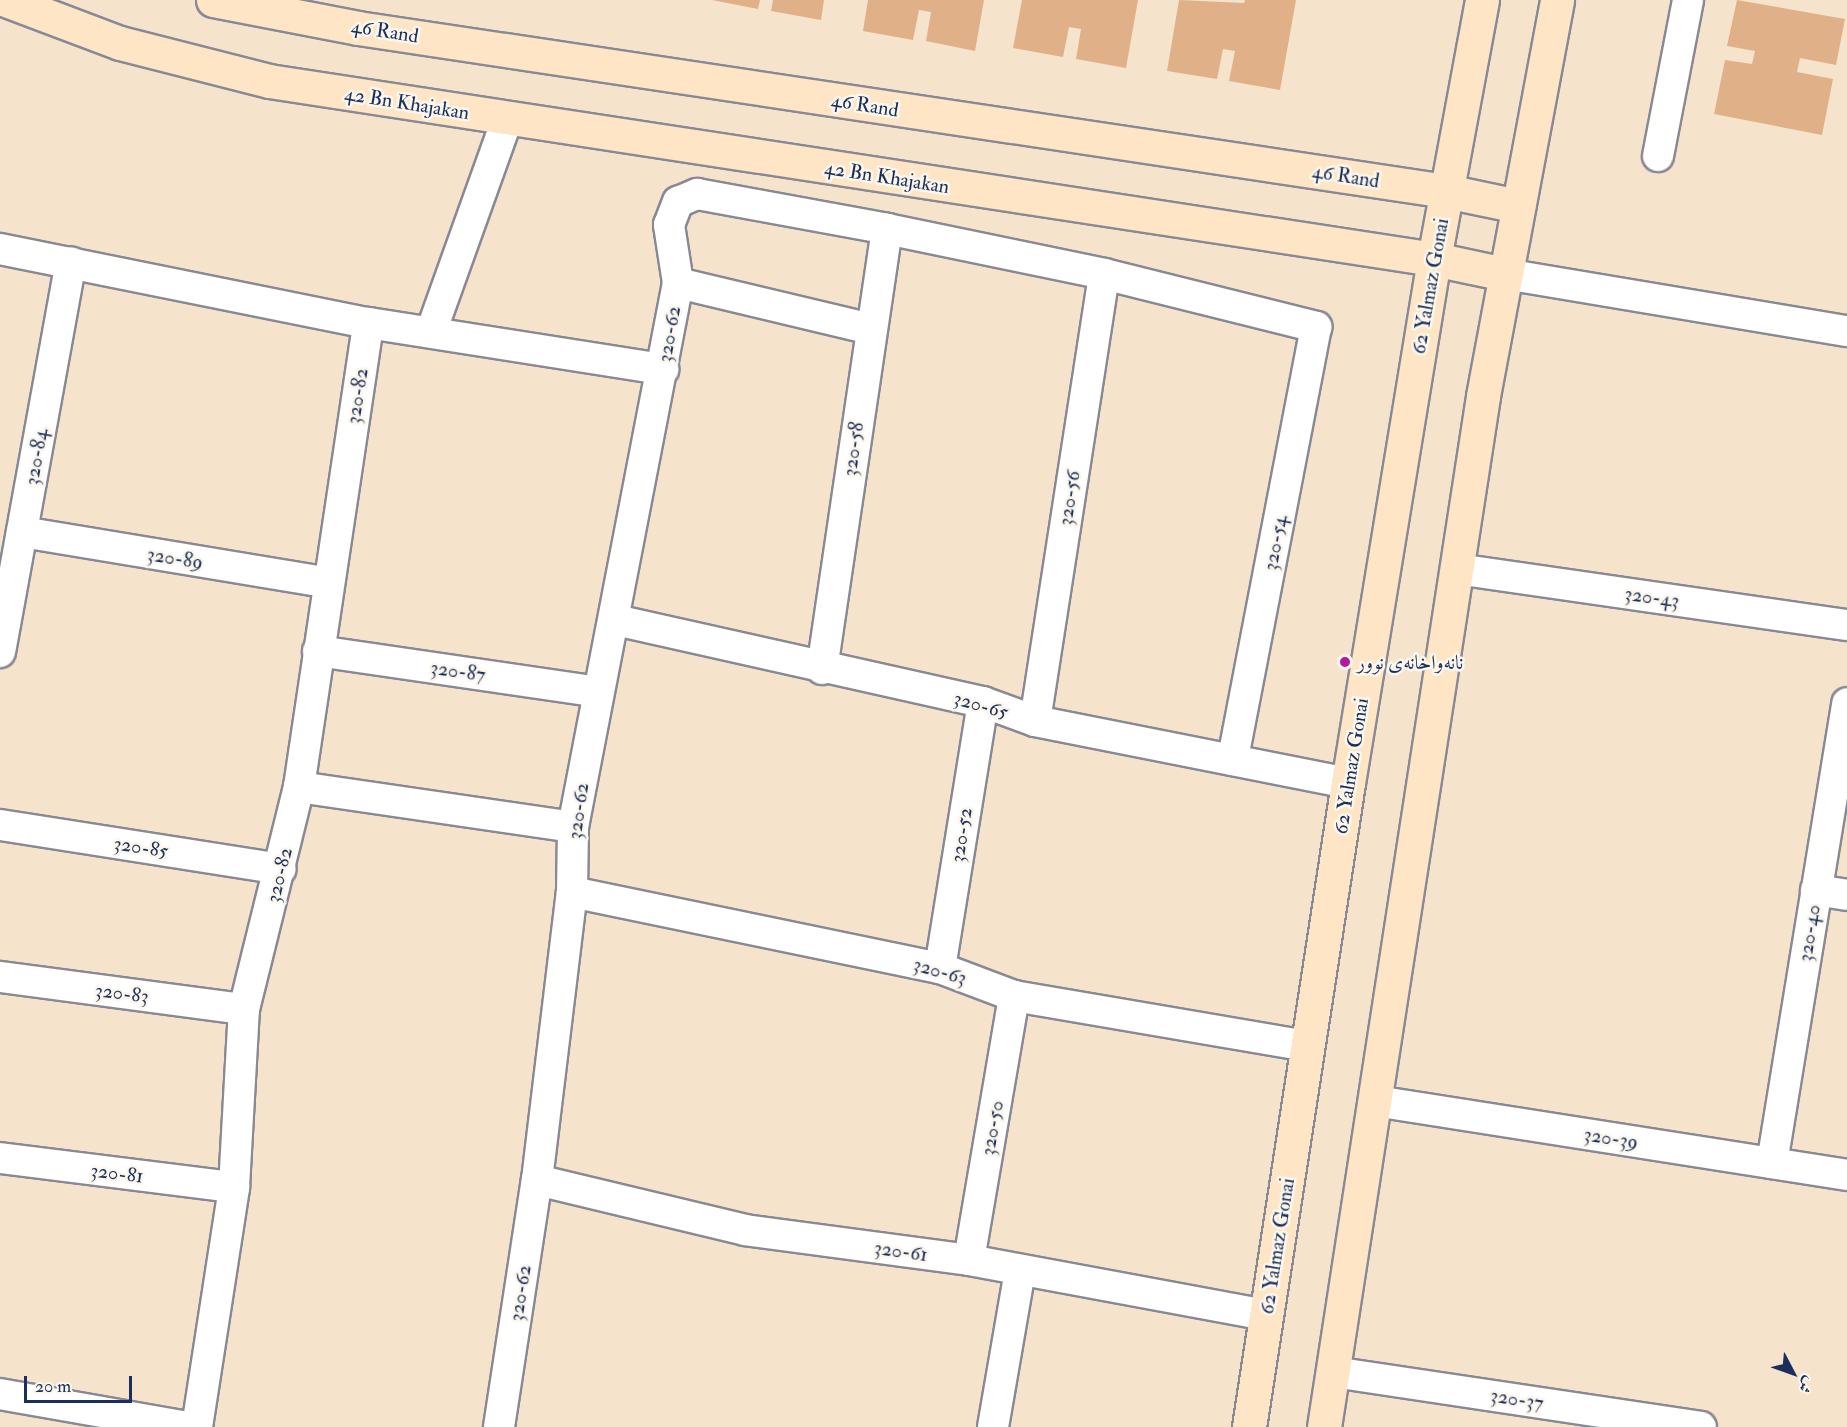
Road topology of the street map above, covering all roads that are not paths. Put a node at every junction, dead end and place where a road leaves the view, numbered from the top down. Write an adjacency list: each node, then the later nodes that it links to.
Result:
1 (6, 0): 8 (main road, 42 Bn Khajakan)
2 (213, 0): 6 (main road, 46 Rand)
3 (1482, 0): 10 (main road, 62 Yalmaz Gonai)
4 (1557, 0): 11 (main road)
5 (1688, 0): 9 (street)
6 (290, 7): 7 (main road, 46 Rand)
7 (357, 14): 10 (main road, 46 Rand)
8 (507, 120): 14 (main road, 42 Bn Khajakan); 22 (street)
9 (1658, 156)
10 (1446, 191): 11 (main road, 46 Rand); 14 (main road, 62 Yalmaz Gonai)
11 (1518, 206): 17 (main road)
12 (887, 229): 16 (street); 18 (street, 320-62); 20 (street, 320-58)
13 (0, 249): 15 (street)
14 (1434, 259): 17 (main road, 42 Bn Khajakan); 37 (main road, 62 Yalmaz Gonai)
15 (71, 262): 19 (street); 24 (street, 320-84)
16 (1104, 274): 35 (street, 320-56); 36 (street, 320-54)
17 (1505, 274): 21 (street); 25 (main road)
18 (678, 283): 20 (street); 23 (street, 320-62)
19 (368, 323): 22 (street); 26 (street, 320-82)
20 (870, 329): 31 (street, 320-58)
21 (1847, 331)
22 (431, 332): 23 (street)
23 (663, 369): 27 (street, 320-62)
24 (22, 532): 26 (street, 320-89); 30 (street, 320-84)
25 (1456, 569): 28 (street, 320-43); 50 (main road)
26 (329, 583): 29 (street, 320-82)
27 (615, 620): 31 (street, 320-65); 32 (street, 320-62)
28 (1847, 625)
29 (318, 651): 32 (street, 320-87); 38 (street, 320-82)
30 (0, 652)
31 (822, 669): 33 (street, 320-65)
32 (598, 692): 40 (street, 320-62)
33 (983, 702): 35 (street, 320-65); 45 (street, 320-52)
34 (1847, 703): 42 (street, 320-40)
35 (1035, 721): 36 (street, 320-65)
36 (1233, 760): 37 (street, 320-65)
37 (1348, 783): 49 (main road, 62 Yalmaz Gonai)
38 (299, 787): 40 (street); 41 (street, 320-82)
39 (0, 825): 41 (street, 320-85)
40 (573, 826): 43 (street, 320-62)
41 (281, 869): 48 (street, 320-82)
42 (1816, 890): 44 (street); 52 (street, 320-40)
43 (572, 891): 45 (street, 320-63); 54 (street, 320-62)
44 (1847, 895)
45 (940, 968): 47 (street, 320-63)
46 (0, 977): 48 (street, 320-83)
47 (1014, 996): 49 (street, 320-63); 56 (street, 320-50)
48 (244, 1009): 55 (street, 320-82)
49 (1307, 1047): 58 (main road, 62 Yalmaz Gonai)
50 (1375, 1101): 52 (street, 320-39); 59 (main road)
51 (0, 1158): 55 (street, 320-81)
52 (1772, 1163): 53 (street, 320-39)
53 (1847, 1175)
54 (537, 1180): 56 (street, 320-61); 63 (street, 320-62)
55 (234, 1187): 62 (street, 320-82)
56 (969, 1260): 57 (street, 320-61)
57 (1020, 1270): 58 (street, 320-61); 64 (street)
58 (1266, 1315): 65 (main road, 62 Yalmaz Gonai)
59 (1333, 1372): 66 (main road); 67 (street, 320-37)
60 (0, 1394): 61 (street)
61 (187, 1427)
62 (197, 1427)
63 (500, 1427)
64 (993, 1427)
65 (1249, 1427)
66 (1324, 1427)
67 (1701, 1427)

